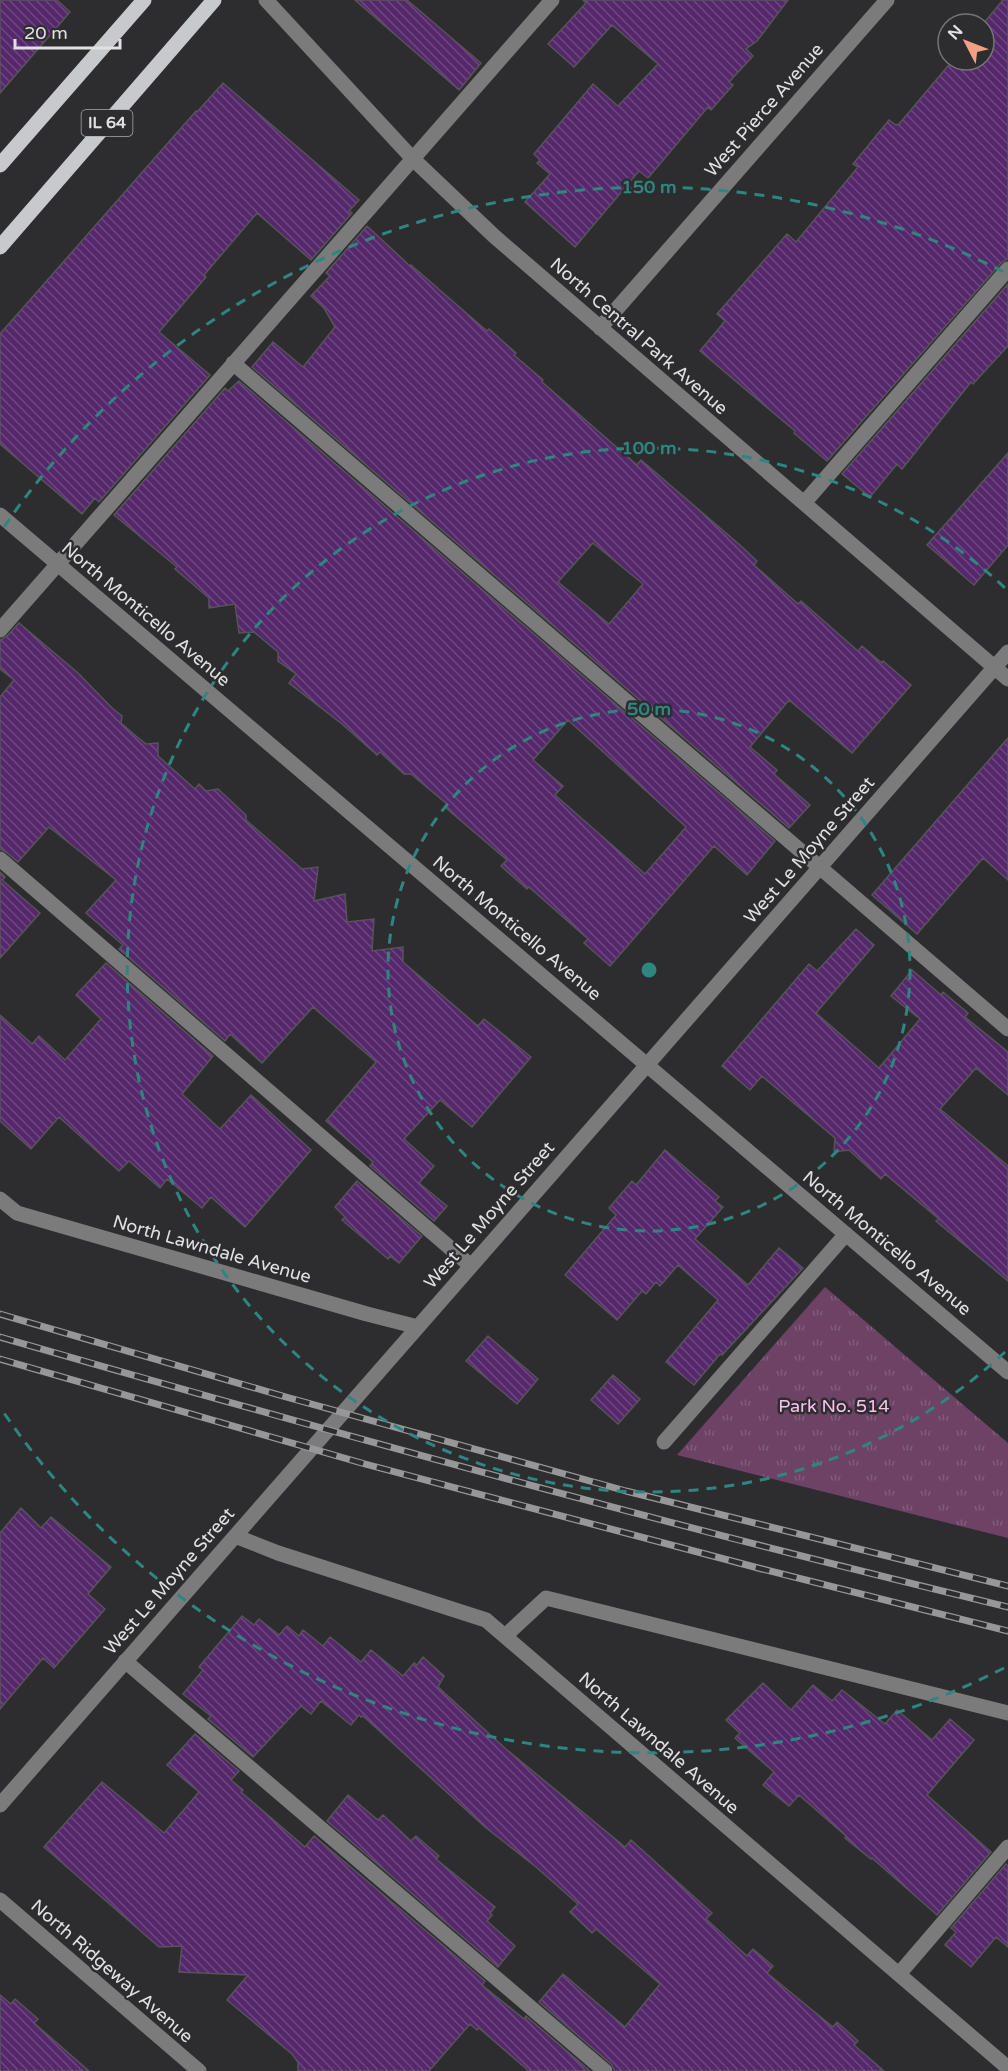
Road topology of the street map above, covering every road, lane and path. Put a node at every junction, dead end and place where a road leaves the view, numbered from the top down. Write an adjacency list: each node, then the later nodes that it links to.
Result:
1 (144, 0): 7 (main road, IL 64)
2 (214, 0): 8 (main road, IL 64)
3 (266, 0): 6 (street, North Central Park Avenue)
4 (552, 0): 6 (street)
5 (887, 0): 10 (street, West Pierce Avenue)
6 (413, 159): 10 (street, North Central Park Avenue); 11 (street)
7 (0, 165)
8 (0, 247)
9 (1008, 269): 12 (street)
10 (600, 328): 12 (street, North Central Park Avenue)
11 (233, 363): 14 (street); 20 (street)
12 (804, 503): 17 (street, North Central Park Avenue)
13 (0, 514): 14 (street, North Monticello Avenue)
14 (58, 564): 15 (street); 22 (street, North Monticello Avenue)
15 (0, 630)
16 (1008, 652): 17 (street, West Le Moyne Street)
17 (995, 667): 18 (street, North Central Park Avenue); 20 (street, West Le Moyne Street)
18 (1008, 679)
19 (0, 859): 25 (street)
20 (820, 867): 21 (street); 22 (street, West Le Moyne Street)
21 (1008, 1029)
22 (647, 1065): 24 (street, North Monticello Avenue); 25 (street, West Le Moyne Street)
23 (0, 1199): 26 (street, North Lawndale Avenue)
24 (846, 1234): 27 (street, North Monticello Avenue); 28 (street)
25 (471, 1266): 26 (street, West Le Moyne Street)
26 (418, 1327): 29 (street, West Le Moyne Street)
27 (1008, 1372)
28 (664, 1442)
29 (235, 1536): 30 (street, North Lawndale Avenue); 31 (street, West Le Moyne Street)
30 (505, 1636): 32 (street); 36 (street, North Lawndale Avenue)
31 (125, 1661): 33 (street, West Le Moyne Street); 39 (street)
32 (1008, 1713)
33 (0, 1805)
34 (1008, 1847): 36 (street)
35 (0, 1900): 38 (street, North Ridgeway Avenue)
36 (899, 1974): 37 (street, North Lawndale Avenue)
37 (1008, 2068)
38 (199, 2071)
39 (605, 2071)

